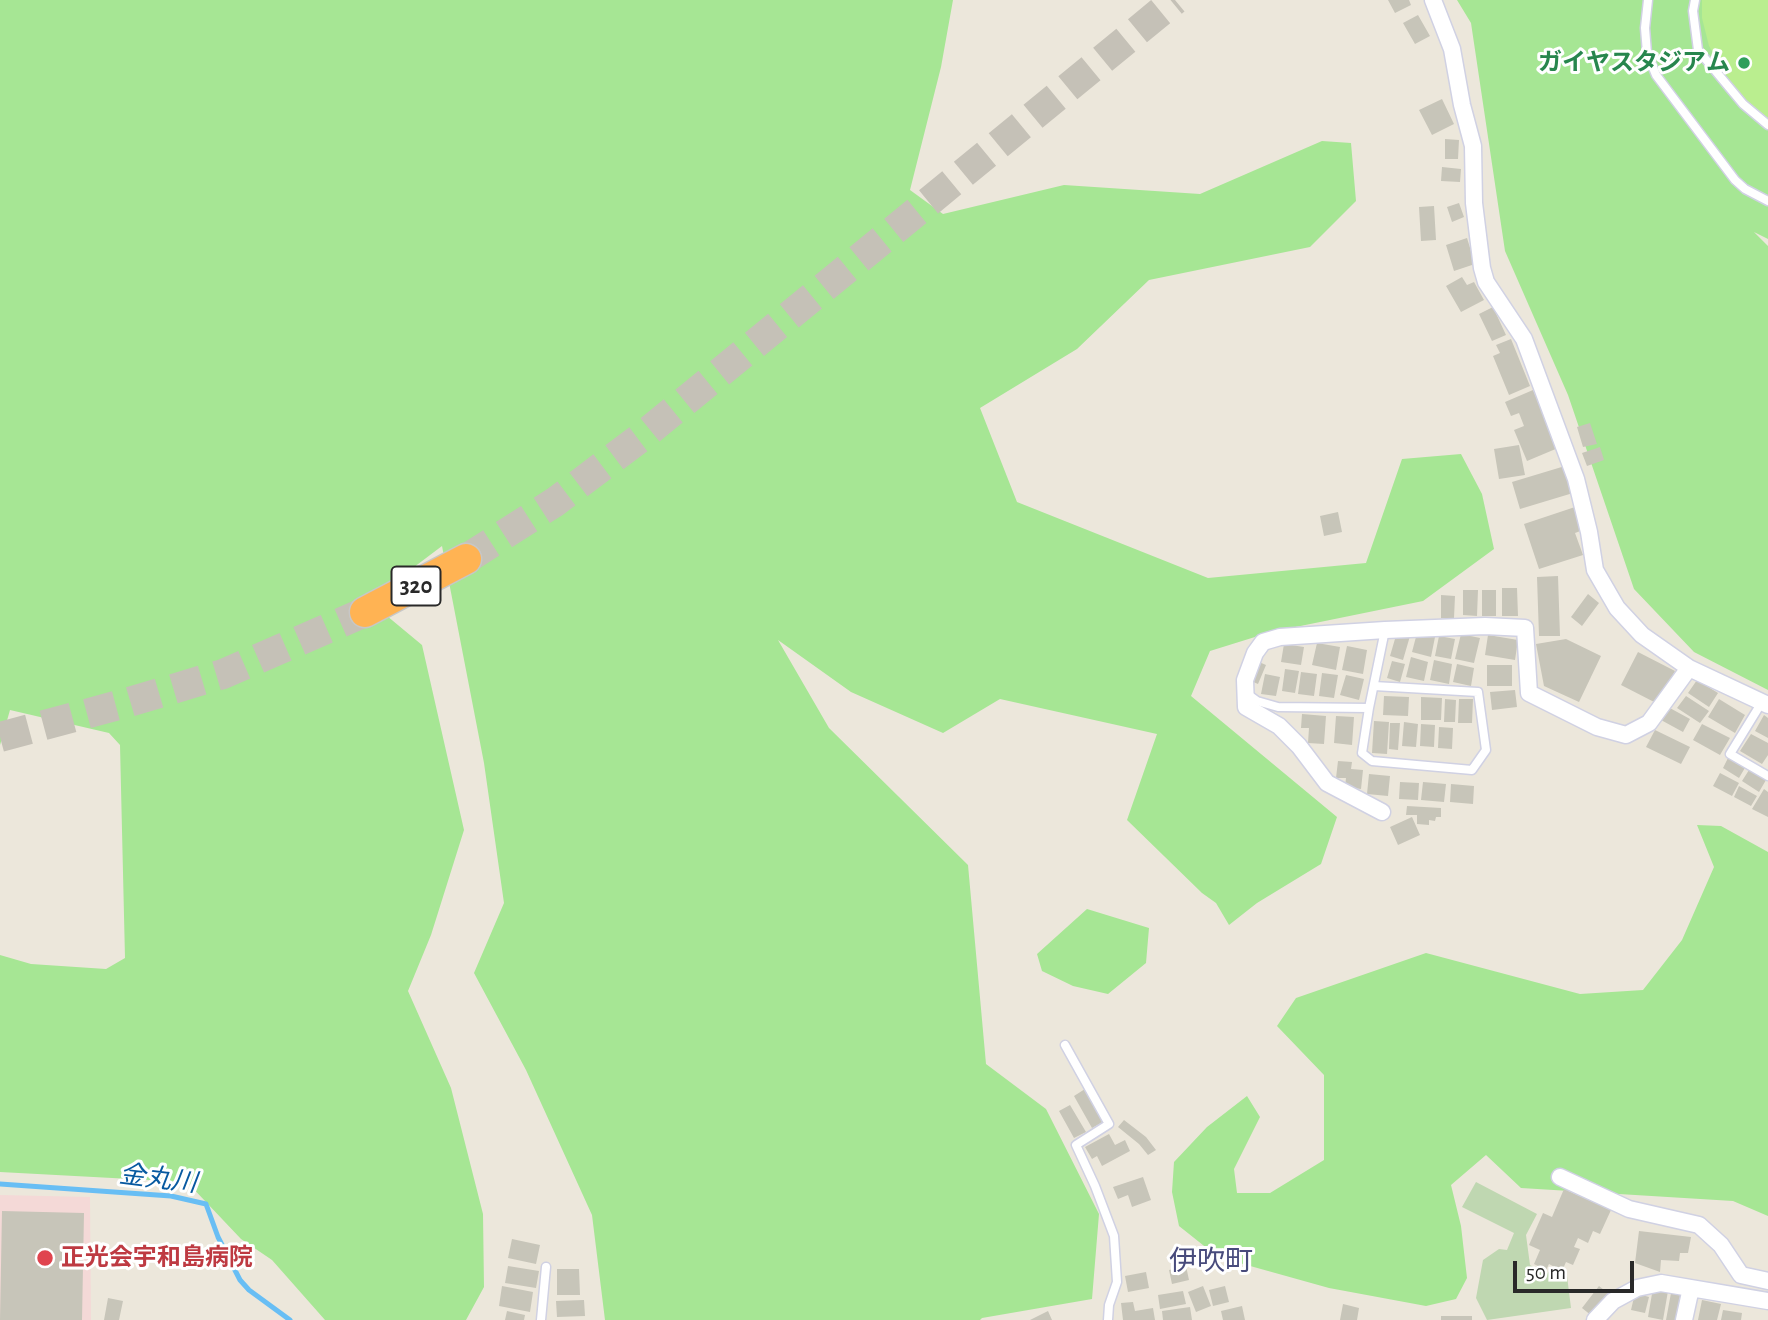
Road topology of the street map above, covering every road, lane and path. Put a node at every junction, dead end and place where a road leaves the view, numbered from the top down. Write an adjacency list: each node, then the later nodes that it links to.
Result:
1 (1433, 0): 9 (street)
2 (1648, 0): 5 (lane)
3 (1695, 0): 4 (lane)
4 (1768, 125)
5 (1768, 201)
6 (466, 559): 7 (highway, 320)
7 (365, 612)
8 (1385, 629): 9 (street); 10 (lane); 11 (street)
9 (1689, 668): 12 (street)
10 (1374, 686): 13 (lane); 13 (lane)
11 (1244, 691): 13 (lane); 15 (street)
12 (1765, 704): 14 (lane)
13 (1369, 708)
14 (1768, 776)
15 (1382, 812)
16 (1065, 1045): 23 (lane)
17 (1560, 1177): 19 (street)
18 (546, 1267): 22 (lane)
19 (1768, 1282)
20 (1691, 1288): 21 (street); 24 (street); 25 (street)
21 (1768, 1301)
22 (541, 1320)
23 (1108, 1320)
24 (1595, 1320)
25 (1684, 1320)

